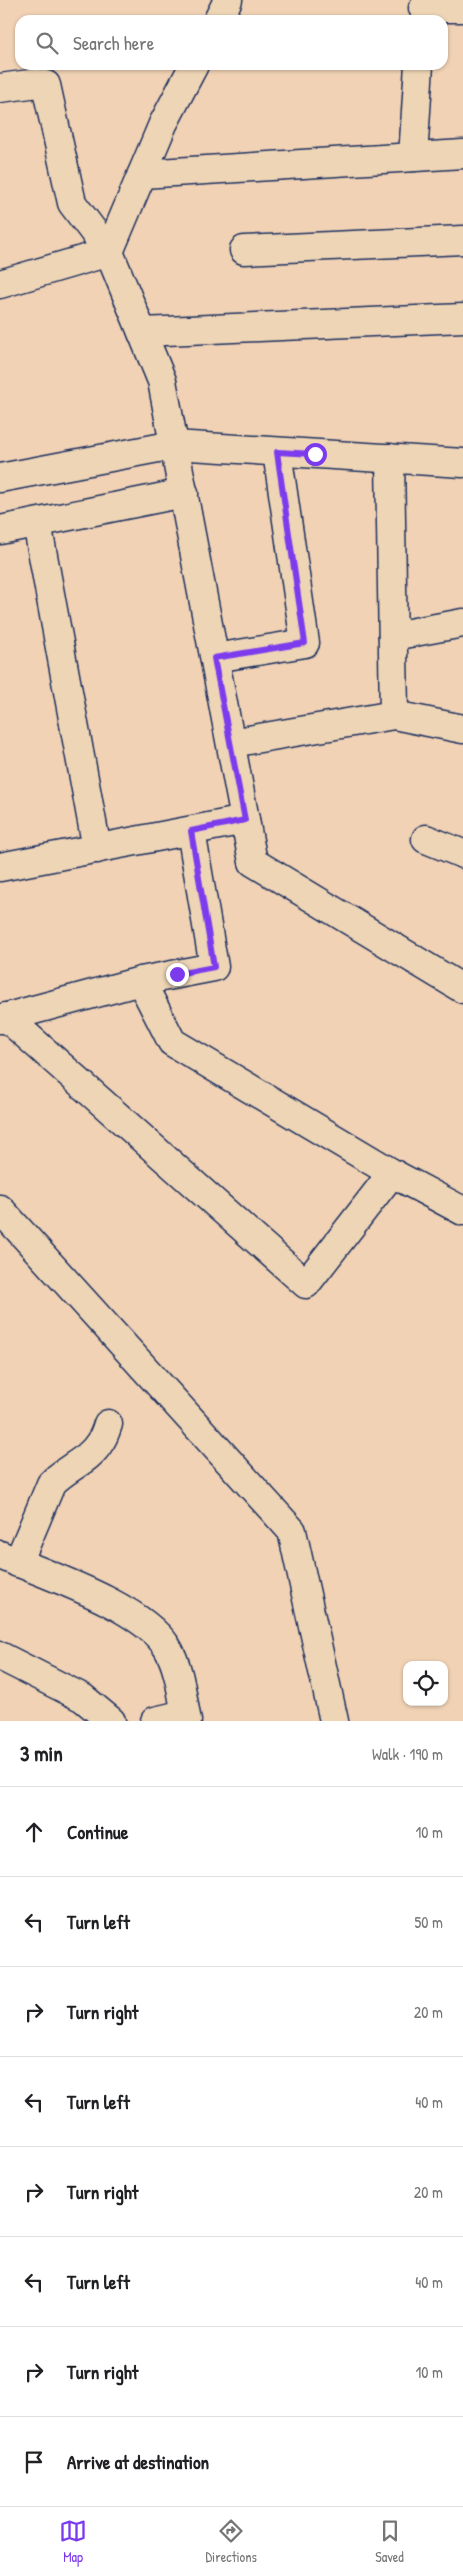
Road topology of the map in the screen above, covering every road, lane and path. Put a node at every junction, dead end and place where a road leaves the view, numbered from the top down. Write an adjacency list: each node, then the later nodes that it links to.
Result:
1 (228, 0): 4 (street)
2 (463, 8): 3 (street)
3 (422, 9)
4 (220, 15)
5 (191, 70): 10 (street)
6 (419, 70): 9 (street)
7 (0, 88): 13 (street)
8 (463, 154): 9 (street)
9 (413, 157): 10 (street)
10 (142, 174): 13 (street)
11 (463, 240): 12 (street)
12 (244, 250)
13 (109, 252): 14 (street); 16 (street)
14 (0, 284)
15 (463, 318): 16 (street)
16 (142, 332): 17 (street)
17 (174, 445): 18 (street); 21 (street); 22 (street)
18 (277, 452): 19 (street); 27 (street)
19 (390, 458): 20 (street); 26 (street)
20 (463, 463)
21 (0, 478)
22 (184, 493): 23 (street); 27 (street)
23 (37, 523): 24 (street); 34 (street)
24 (0, 530)
25 (463, 623): 26 (street)
26 (393, 636): 28 (street)
27 (214, 658): 30 (street)
28 (394, 715): 29 (street); 30 (street)
29 (463, 729)
30 (231, 744): 31 (street)
31 (245, 820): 32 (street); 38 (street)
32 (191, 831): 34 (street); 37 (street)
33 (426, 839): 35 (street)
34 (97, 849): 36 (street)
35 (463, 854)
36 (0, 867)
37 (141, 981): 39 (street); 40 (street)
38 (463, 989)
39 (3, 1018): 40 (street)
40 (392, 1173): 42 (street)
41 (0, 1209): 49 (street)
42 (463, 1211)
43 (108, 1424): 44 (street)
44 (9, 1559): 46 (street)
45 (0, 1656): 47 (street)
46 (186, 1717): 48 (street)
47 (111, 1721)
48 (155, 1721)
49 (334, 1721)

